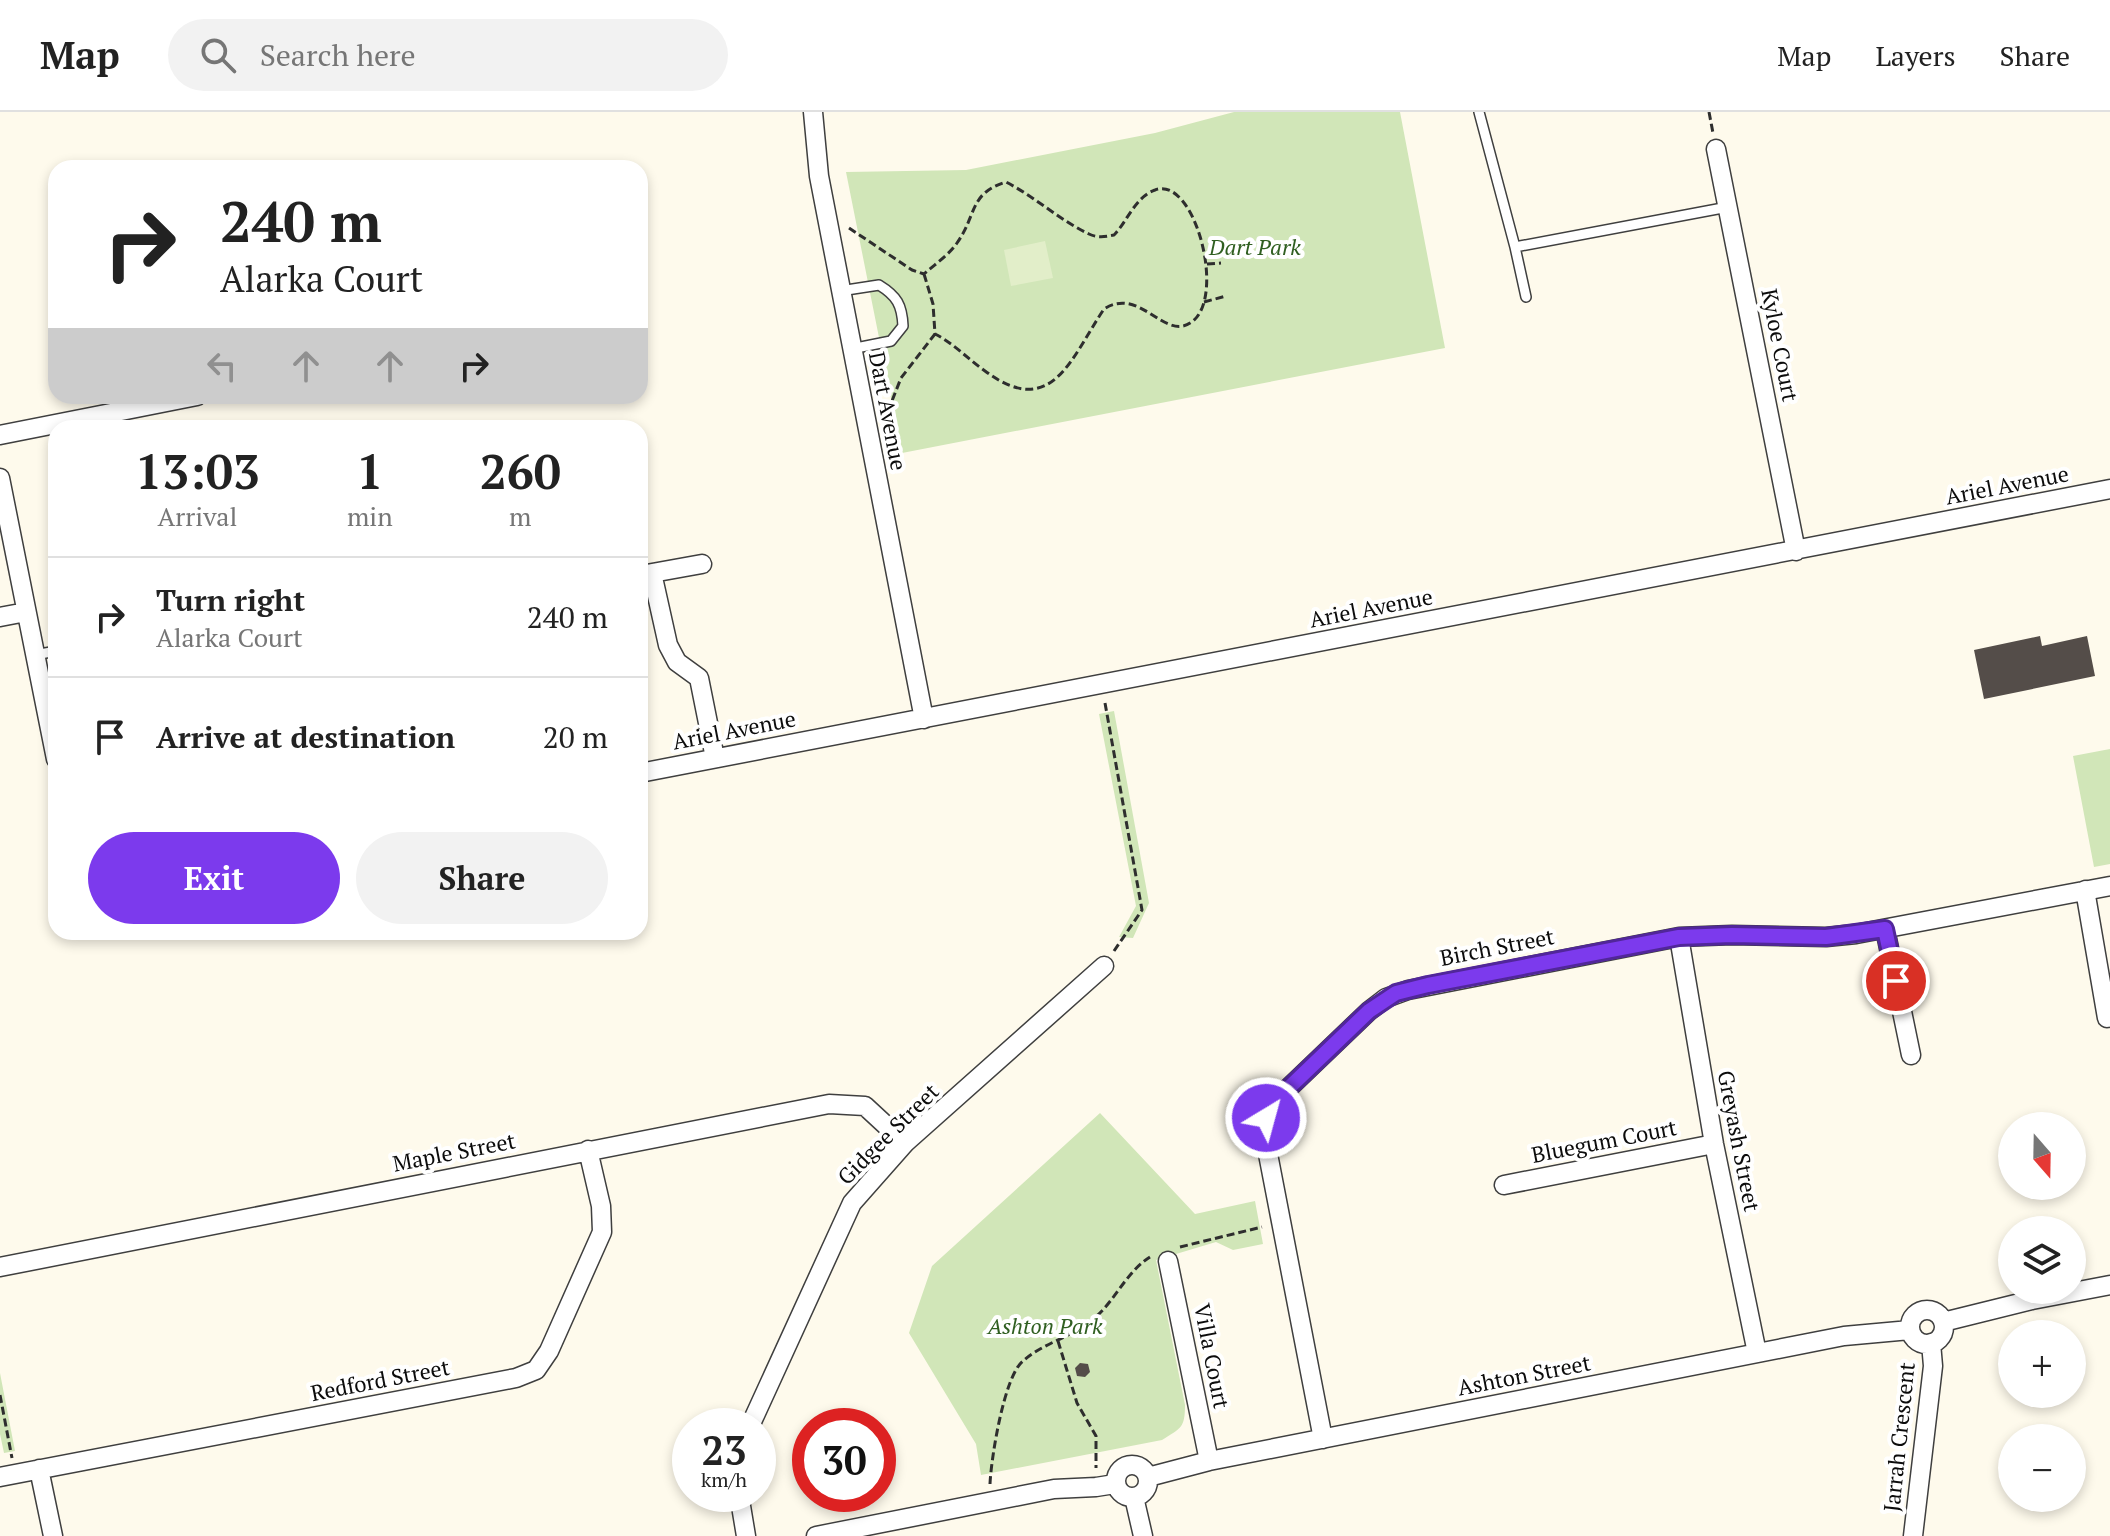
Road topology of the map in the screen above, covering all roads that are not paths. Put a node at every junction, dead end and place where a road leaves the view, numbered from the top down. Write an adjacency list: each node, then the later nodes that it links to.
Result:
1 (813, 112): 6 (street, Dart Avenue)
2 (1479, 112): 5 (lane)
3 (1716, 149): 4 (street, Kyloe Court)
4 (1728, 207): 5 (lane); 15 (street, Kyloe Court)
5 (1515, 247): 7 (lane)
6 (840, 291): 8 (street, Dart Avenue); 8 (lane)
7 (1526, 297)
8 (851, 349): 24 (street, Dart Avenue)
9 (157, 404): 10 (street)
10 (76, 420)
11 (48, 425): 12 (street)
12 (0, 435)
13 (0, 478): 19 (street)
14 (2110, 489): 15 (street, Ariel Avenue)
15 (1796, 551): 24 (street, Ariel Avenue)
16 (702, 564): 17 (street)
17 (648, 574)
18 (648, 580): 25 (street)
19 (26, 612): 20 (street); 22 (street)
20 (0, 617)
21 (48, 653): 22 (lane)
22 (35, 655): 23 (street)
23 (48, 719)
24 (924, 719): 25 (street, Ariel Avenue)
25 (715, 758): 26 (street, Ariel Avenue)
26 (648, 771)
27 (2110, 886): 28 (street, Birch Street)
28 (2085, 890): 29 (street, Birch Street); 32 (street)
29 (1885, 929): 30 (street, Birch Street); 33 (street)
30 (1679, 937): 35 (street, Greyash Street); 46 (street, Birch Street)
31 (1104, 966): 34 (street, Gidgee Street)
32 (2107, 1018)
33 (1911, 1055)
34 (905, 1143): 36 (street, Maple Street); 45 (street, Gidgee Street)
35 (1714, 1144): 37 (street, Bluegum Court); 44 (street, Greyash Street)
36 (588, 1150): 39 (street, Maple Street); 48 (street, Redford Street)
37 (1504, 1185)
38 (1167, 1255): 47 (street, Villa Court)
39 (0, 1267)
40 (2110, 1285): 41 (street)
41 (1943, 1322): 42 (street); 43 (street)
42 (1910, 1330): 43 (street); 44 (street, Ashton Street)
43 (1931, 1343): 58 (street, Jarrah Crescent)
44 (1757, 1353): 46 (street, Ashton Street)
45 (758, 1408)
46 (1323, 1439): 47 (street, Ashton Street)
47 (1209, 1461): 50 (street, Ashton Street)
48 (39, 1469): 49 (street, Redford Street); 54 (street)
49 (8, 1475)
50 (1148, 1477): 51 (street); 52 (street)
51 (1115, 1484): 52 (street); 56 (street)
52 (1134, 1497): 57 (street)
53 (742, 1512): 55 (street)
54 (53, 1536)
55 (746, 1536)
56 (816, 1536)
57 (1143, 1536)
58 (1913, 1536)

